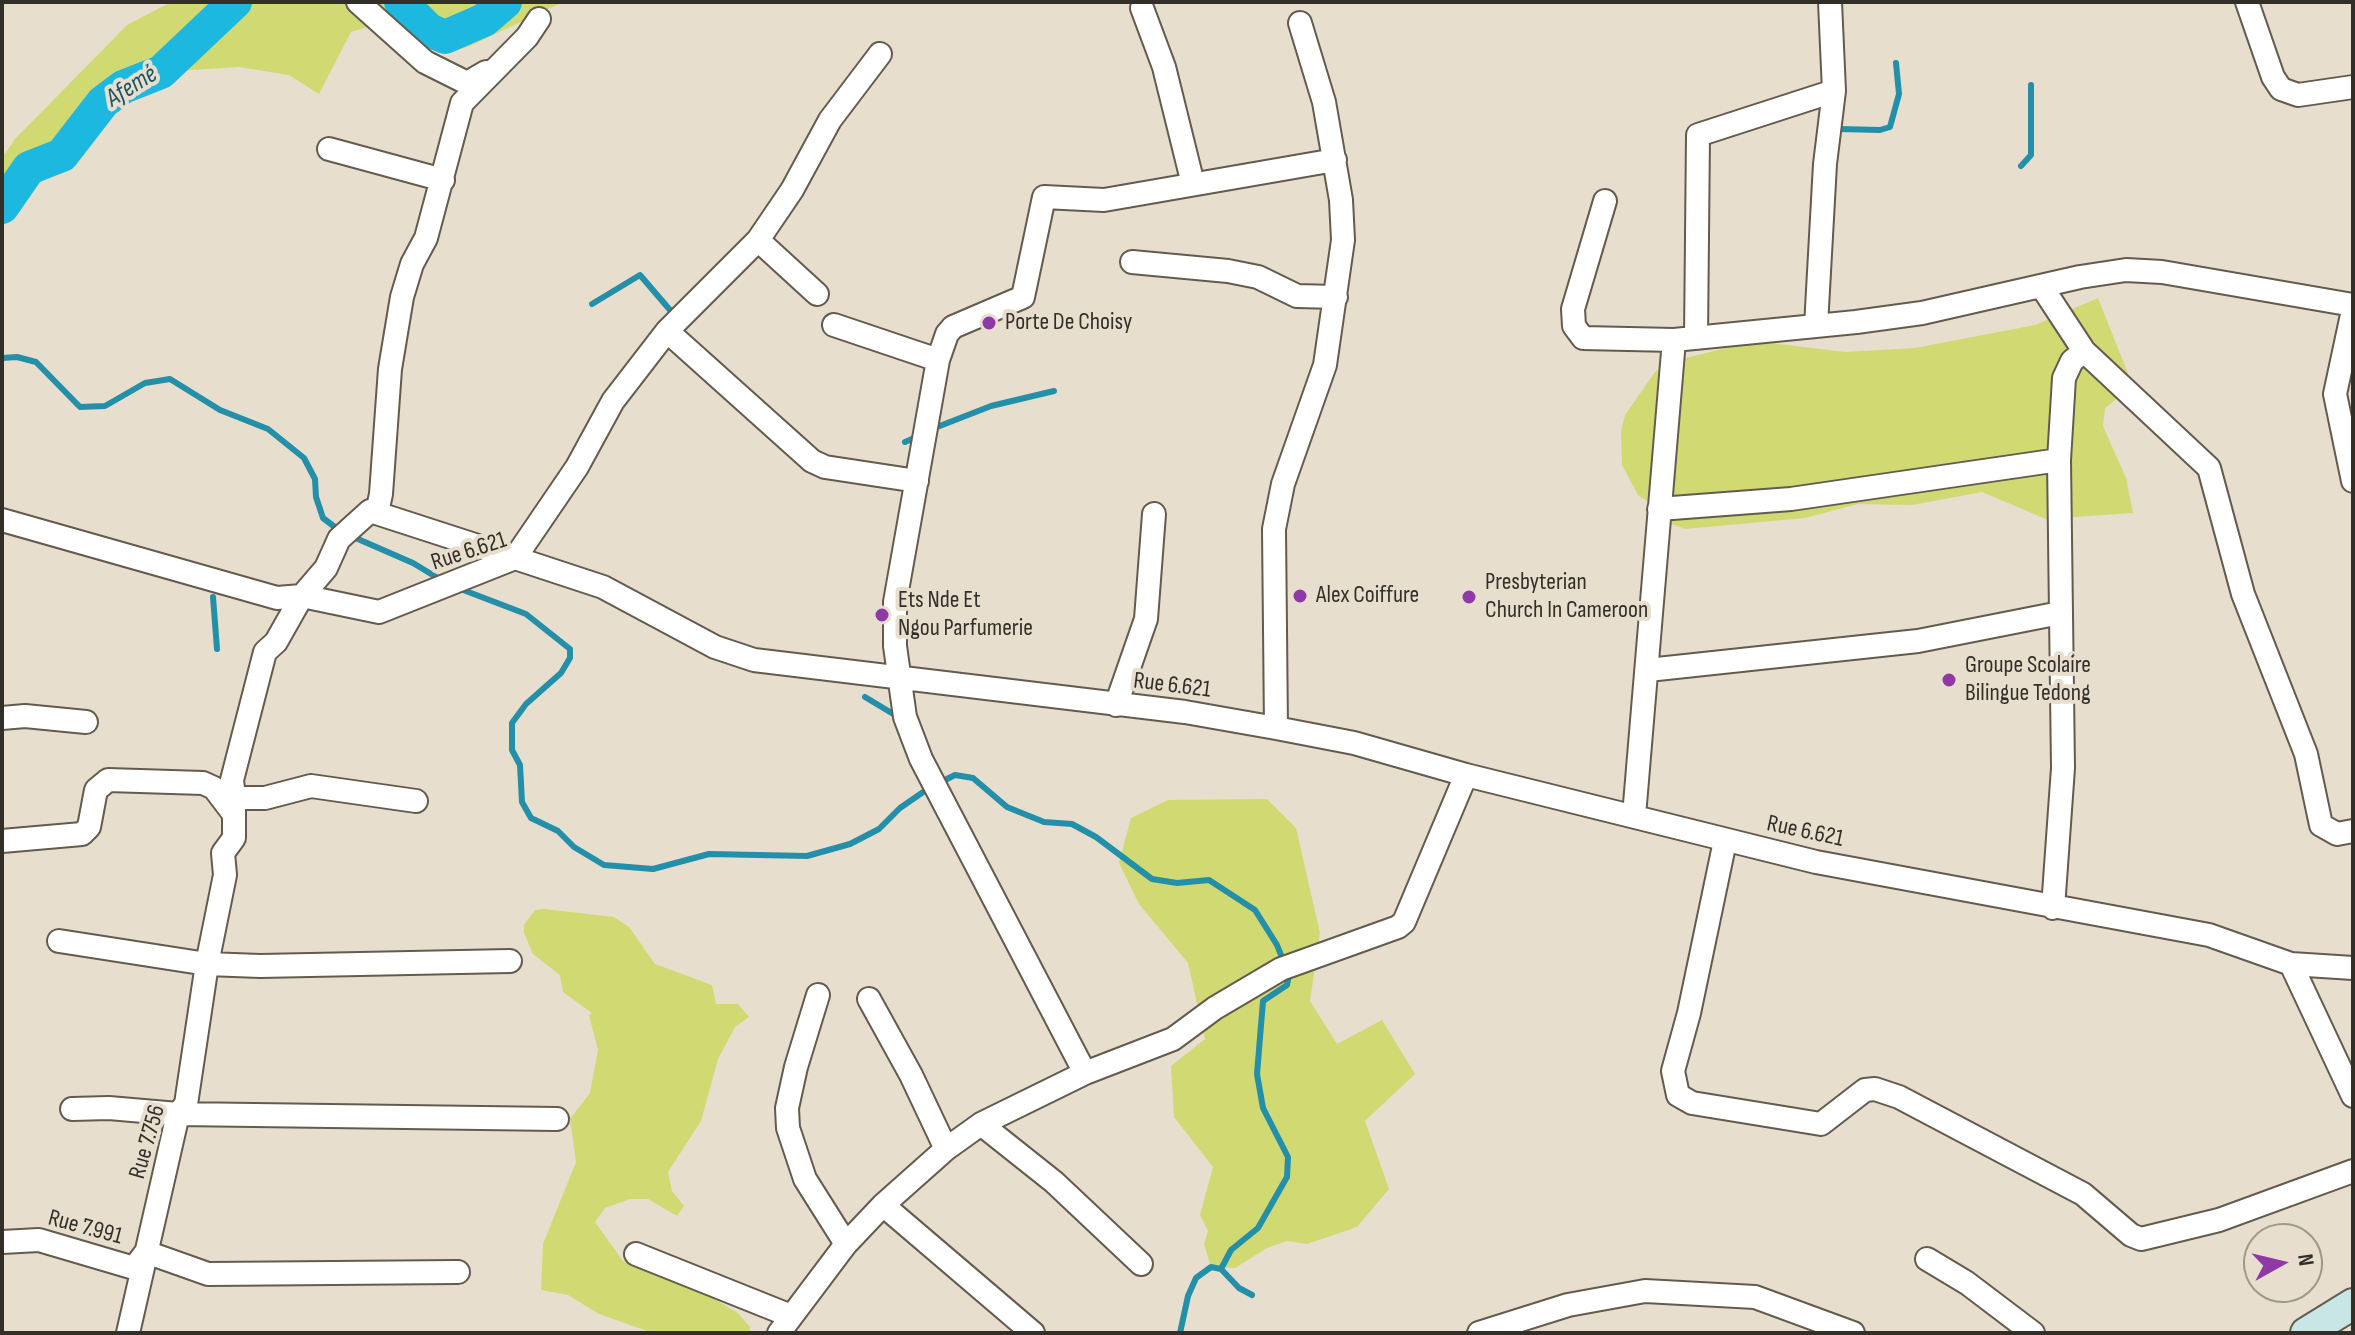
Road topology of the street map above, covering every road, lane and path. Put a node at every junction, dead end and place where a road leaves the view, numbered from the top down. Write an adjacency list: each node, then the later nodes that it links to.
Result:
1 (358, 2): 8 (street)
2 (1830, 2): 10 (street)
3 (2247, 2): 9 (street)
4 (1142, 8): 14 (street)
5 (539, 19): 8 (street)
6 (1300, 23): 12 (street)
7 (880, 54): 16 (street)
8 (497, 65): 13 (street)
9 (2353, 87)
10 (1834, 91): 23 (street); 25 (street)
11 (329, 149): 13 (street)
12 (1335, 160): 14 (street); 20 (street)
13 (443, 180): 32 (street)
14 (1193, 184): 27 (street)
15 (1605, 201): 25 (street)
16 (758, 240): 19 (street); 24 (street)
17 (1132, 262): 20 (street)
18 (2042, 287): 21 (street); 23 (street); 26 (street)
19 (817, 294)
20 (1336, 297): 43 (street)
21 (2353, 307): 30 (street)
22 (834, 325): 27 (street)
23 (1816, 326): 25 (street)
24 (667, 331): 29 (street); 35 (street)
25 (1685, 339): 31 (street)
26 (2084, 351): 28 (street); 48 (street)
27 (938, 360): 29 (street)
28 (2059, 460): 31 (street); 37 (street)
29 (917, 481): 39 (street)
30 (2353, 481)
31 (1659, 509): 38 (street)
32 (370, 511): 35 (street); 36 (street, Rue 7.756)
33 (1154, 514): 40 (street)
34 (2, 520): 36 (street, Rue 6.621)
35 (515, 558): 36 (street, Rue 6.621); 39 (street, Rue 6.621)
36 (302, 596): 46 (street, Rue 7.756)
37 (2060, 613): 38 (street); 51 (street)
38 (1648, 670): 47 (street)
39 (901, 676): 40 (street, Rue 6.621); 59 (street)
40 (1116, 705): 43 (street, Rue 6.621)
41 (2, 718): 42 (street)
42 (86, 722)
43 (1276, 728): 44 (street, Rue 6.621)
44 (1466, 775): 47 (street, Rue 6.621); 59 (street)
45 (416, 801): 46 (street)
46 (233, 806): 49 (street); 54 (street, Rue 7.756)
47 (1634, 816): 50 (street, Rue 6.621)
48 (2353, 831)
49 (2, 841)
50 (1725, 841): 51 (street, Rue 6.621); 66 (street)
51 (2053, 908): 55 (street, Rue 6.621)
52 (59, 941): 54 (street)
53 (510, 961): 54 (street)
54 (207, 964): 62 (street, Rue 7.756)
55 (2291, 964): 56 (street, Rue 6.621); 60 (street)
56 (2353, 968)
57 (818, 995): 69 (street)
58 (869, 999): 65 (street)
59 (1085, 1073): 64 (street)
60 (2353, 1096)
61 (72, 1109): 62 (street)
62 (178, 1114): 63 (street); 70 (street, Rue 7.756)
63 (557, 1119)
64 (981, 1124): 65 (street); 73 (street)
65 (946, 1149): 67 (street)
66 (2353, 1171)
67 (883, 1205): 69 (street); 78 (street)
68 (2, 1242): 70 (street, Rue 7.991)
69 (846, 1244): 76 (street)
70 (146, 1252): 74 (street); 77 (street, Rue 7.756)
71 (636, 1254): 76 (street)
72 (1927, 1259): 81 (street)
73 (1141, 1264)
74 (458, 1272)
75 (2353, 1304): 82 (street)
76 (785, 1324)
77 (128, 1333)
78 (1033, 1333)
79 (1479, 1333): 80 (street)
80 (1853, 1333)
81 (2033, 1333)
82 (2306, 1333)

